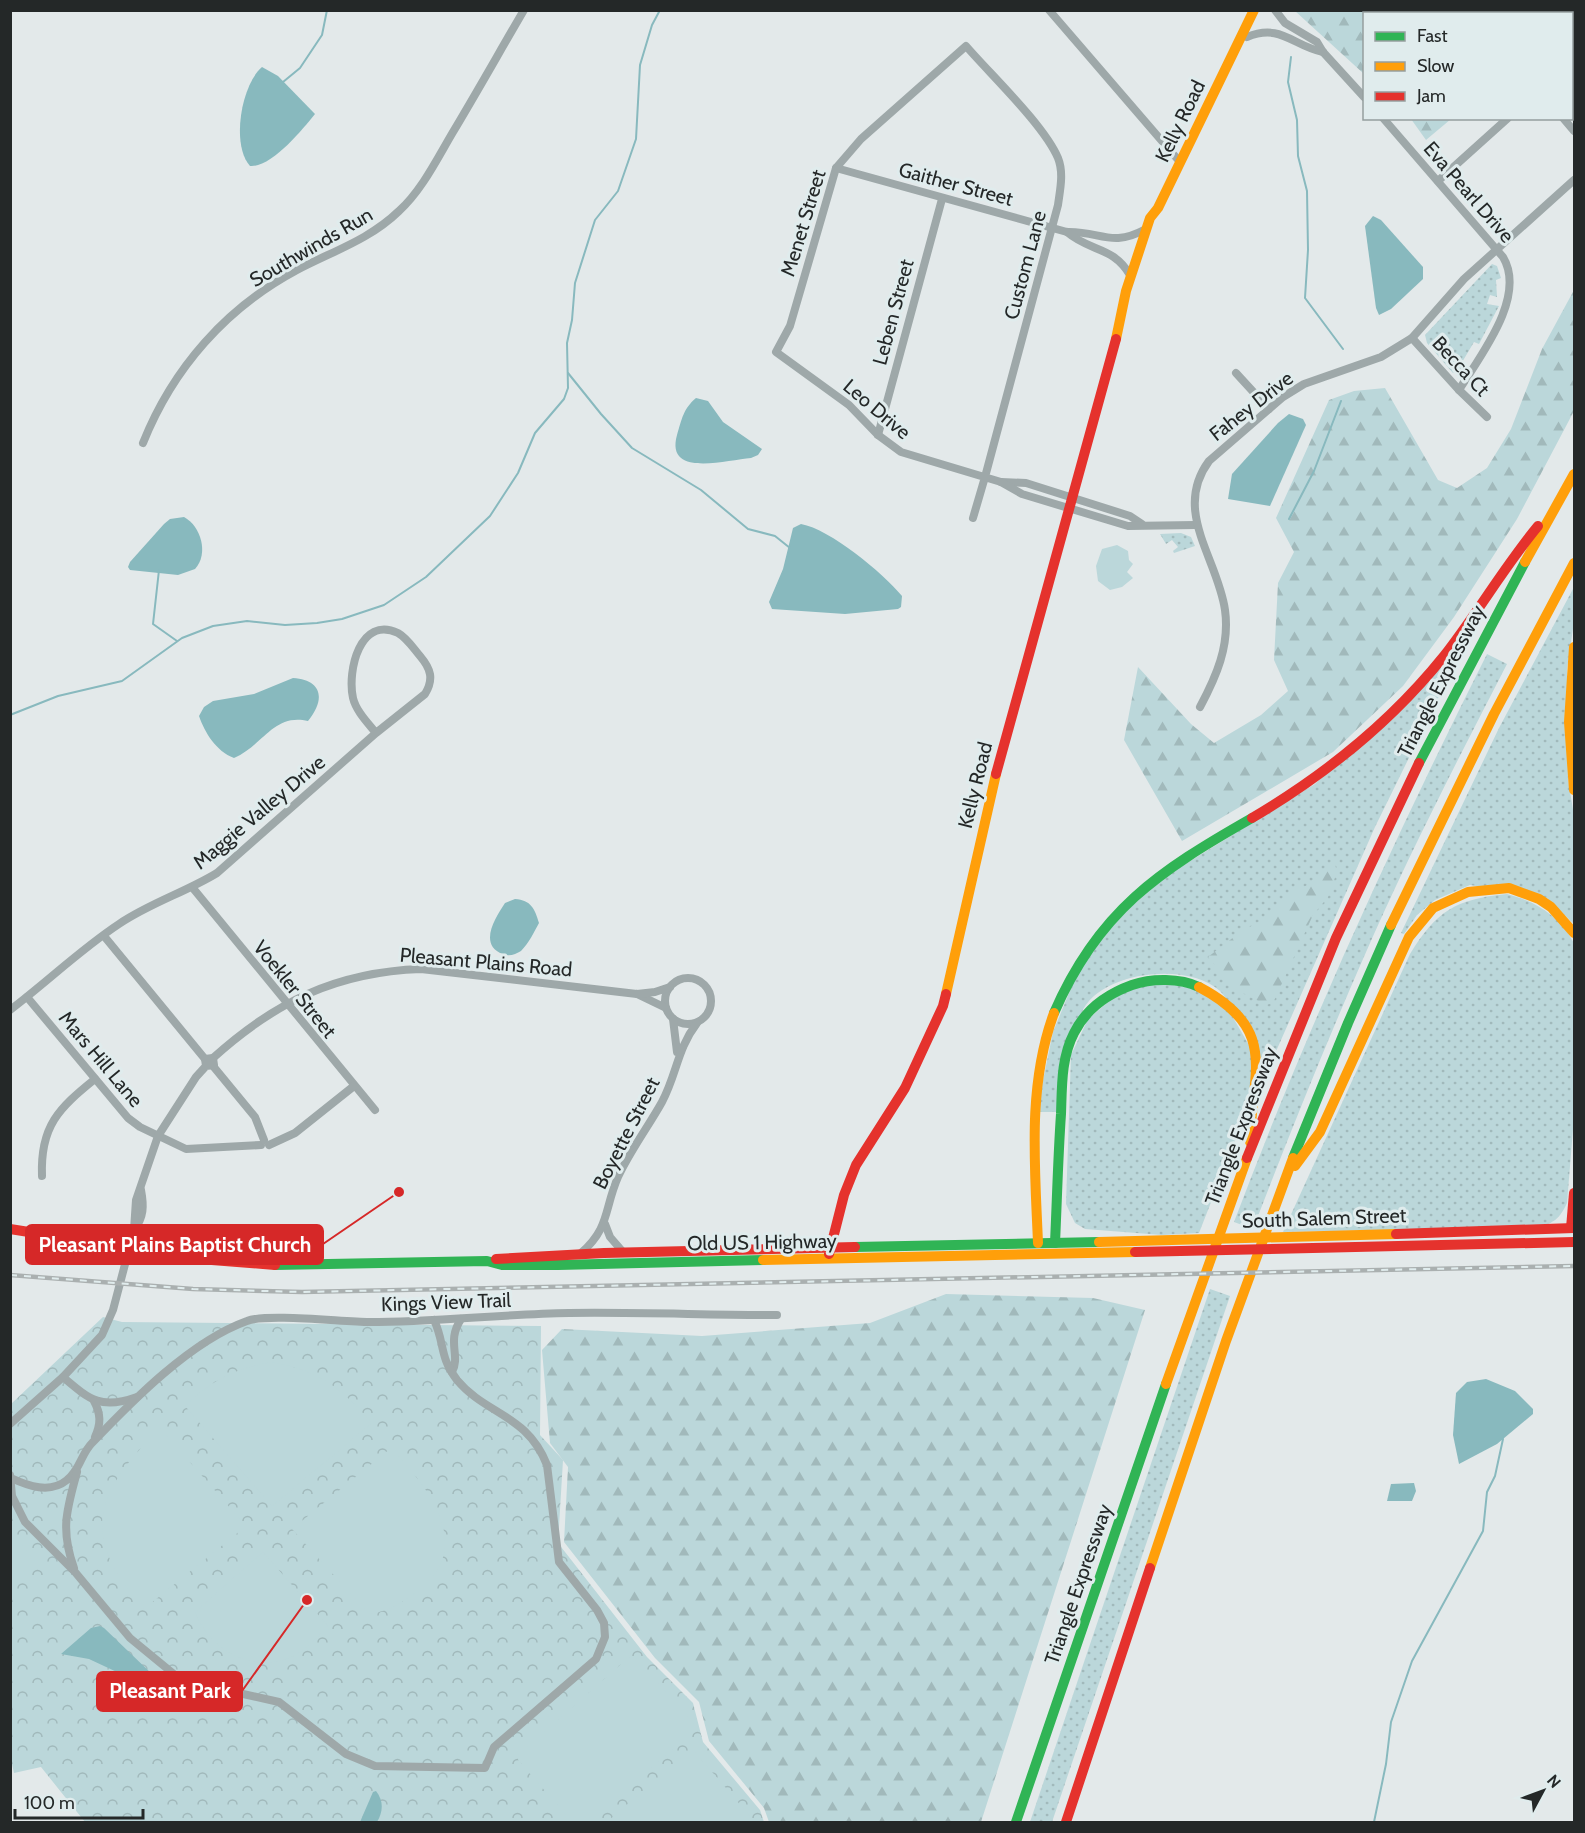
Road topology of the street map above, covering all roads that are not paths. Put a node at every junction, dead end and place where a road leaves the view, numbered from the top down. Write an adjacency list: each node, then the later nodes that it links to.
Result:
1 (524, 10): 32 (street, Southwinds Run)
2 (1048, 10): 13 (street)
3 (1254, 10): 8 (main road, Kelly Road)
4 (1261, 10): 6 (main road, Kelly Road)
5 (1275, 10): 9 (street)
6 (1247, 38): 8 (main road, Kelly Road); 9 (street)
7 (966, 46): 14 (street, Menet Street); 19 (street, Custom Lane)
8 (1236, 51): 13 (main road, Kelly Road)
9 (1323, 52): 10 (street)
10 (1363, 95)
11 (1385, 120): 16 (street, Eva Pearl Drive)
12 (1506, 120): 16 (street)
13 (1180, 162): 18 (main road, Kelly Road)
14 (836, 168): 17 (street, Gaither Street); 26 (street, Menet Street)
15 (1575, 180): 22 (street, Fahey Drive)
16 (1438, 181): 22 (street, Eva Pearl Drive)
17 (942, 199): 19 (street, Gaither Street); 31 (street, Leben Street)
18 (1158, 208): 20 (main road, Kelly Road); 24 (main road, Kelly Road)
19 (1052, 227): 21 (street, Gaither Street); 34 (street, Custom Lane)
20 (1146, 229): 21 (street, Gaither Street); 23 (main road, Kelly Road)
21 (1067, 232): 23 (street, Gaither Street)
22 (1496, 248): 25 (street, Fahey Drive); 28 (street, Eva Pearl Drive)
23 (1130, 275): 24 (main road, Kelly Road)
24 (1125, 304): 36 (main road, Kelly Road)
25 (1412, 338): 28 (street, Becca Ct); 29 (street, Fahey Drive)
26 (776, 352): 31 (street, Leo Drive)
27 (1236, 373): 29 (street)
28 (1459, 390): 30 (street, Becca Ct)
29 (1269, 410): 38 (street, Fahey Drive)
30 (1487, 417)
31 (878, 435): 34 (street, Leo Drive)
32 (143, 443)
33 (1575, 474): 35 (main road, Triangle Expressway)
34 (985, 477): 36 (street, Leo Drive); 37 (street, Custom Lane)
35 (1559, 501): 62 (main road, Triangle Expressway); 72 (main road)
36 (1072, 504): 38 (street, Leo Drive); 75 (main road, Kelly Road)
37 (973, 518)
38 (1195, 525): 41 (street, Fahey Drive)
39 (1575, 563): 64 (main road)
40 (1575, 647): 43 (main road)
41 (1200, 707)
42 (376, 733): 42 (street, Maggie Valley Drive); 44 (street, Maggie Valley Drive)
43 (1575, 790)
44 (192, 888): 46 (street, Maggie Valley Drive); 50 (street, Voekler Street)
45 (1575, 933): 64 (main road)
46 (104, 936): 49 (street, Maggie Valley Drive); 56 (street)
47 (670, 987): 48 (street, Pleasant Plains Road); 51 (street); 54 (street, Boyette Street)
48 (637, 994): 50 (street, Pleasant Plains Road); 51 (street, Pleasant Plains Road)
49 (27, 997): 52 (street, Maggie Valley Drive); 57 (street, Mars Hill Lane)
50 (286, 1004): 56 (street, Pleasant Plains Road); 58 (street, Voekler Street)
51 (666, 1008): 53 (street)
52 (10, 1010)
53 (674, 1019): 54 (street); 55 (street, Boyette Street)
54 (697, 1023): 55 (street, Boyette Street)
55 (677, 1057): 66 (street, Boyette Street)
56 (209, 1062): 60 (street, Pleasant Plains Road); 61 (street)
57 (95, 1079): 60 (street, Mars Hill Lane); 63 (street)
58 (354, 1086): 59 (street, Voekler Street); 61 (street, Mars Hill Lane)
59 (375, 1110)
60 (158, 1136): 61 (street, Mars Hill Lane); 71 (street, Pleasant Plains Road)
61 (265, 1143)
62 (1250, 1152): 70 (main road); 89 (main road, Triangle Expressway)
63 (42, 1176)
64 (1284, 1180): 90 (main road)
65 (1575, 1193): 67 (main road)
66 (605, 1224): 73 (street); 74 (street, Boyette Street)
67 (1573, 1228): 69 (main road); 70 (main road, South Salem Street)
68 (10, 1229): 71 (main road, Old US 1 Highway)
69 (1573, 1242): 70 (main road, South Salem Street)
70 (1055, 1248): 72 (main road, South Salem Street)
71 (129, 1249): 76 (main road, Old US 1 Highway); 81 (street, Pleasant Plains Road)
72 (1039, 1249): 75 (main road, Old US 1 Highway)
73 (623, 1252): 74 (main road, Old US 1 Highway); 75 (main road, Old US 1 Highway)
74 (579, 1254): 76 (main road, Old US 1 Highway)
75 (829, 1254): 76 (main road, Old US 1 Highway)
76 (487, 1262)
77 (777, 1315): 78 (street, Kings View Trail)
78 (461, 1319): 79 (street, Kings View Trail); 80 (street)
79 (434, 1320): 80 (street); 82 (street, Kings View Trail)
80 (452, 1372): 88 (street)
81 (63, 1377): 83 (street); 84 (street, Pleasant Plains Road)
82 (141, 1395): 83 (street, Kings View Trail); 85 (street, Kings View Trail)
83 (94, 1401): 85 (street, Kings View Trail)
84 (10, 1424)
85 (92, 1443): 86 (street, Kings View Trail)
86 (78, 1469): 87 (street, Kings View Trail); 88 (street)
87 (11, 1477): 88 (street)
88 (75, 1572)
89 (1016, 1822)
90 (1066, 1822)

